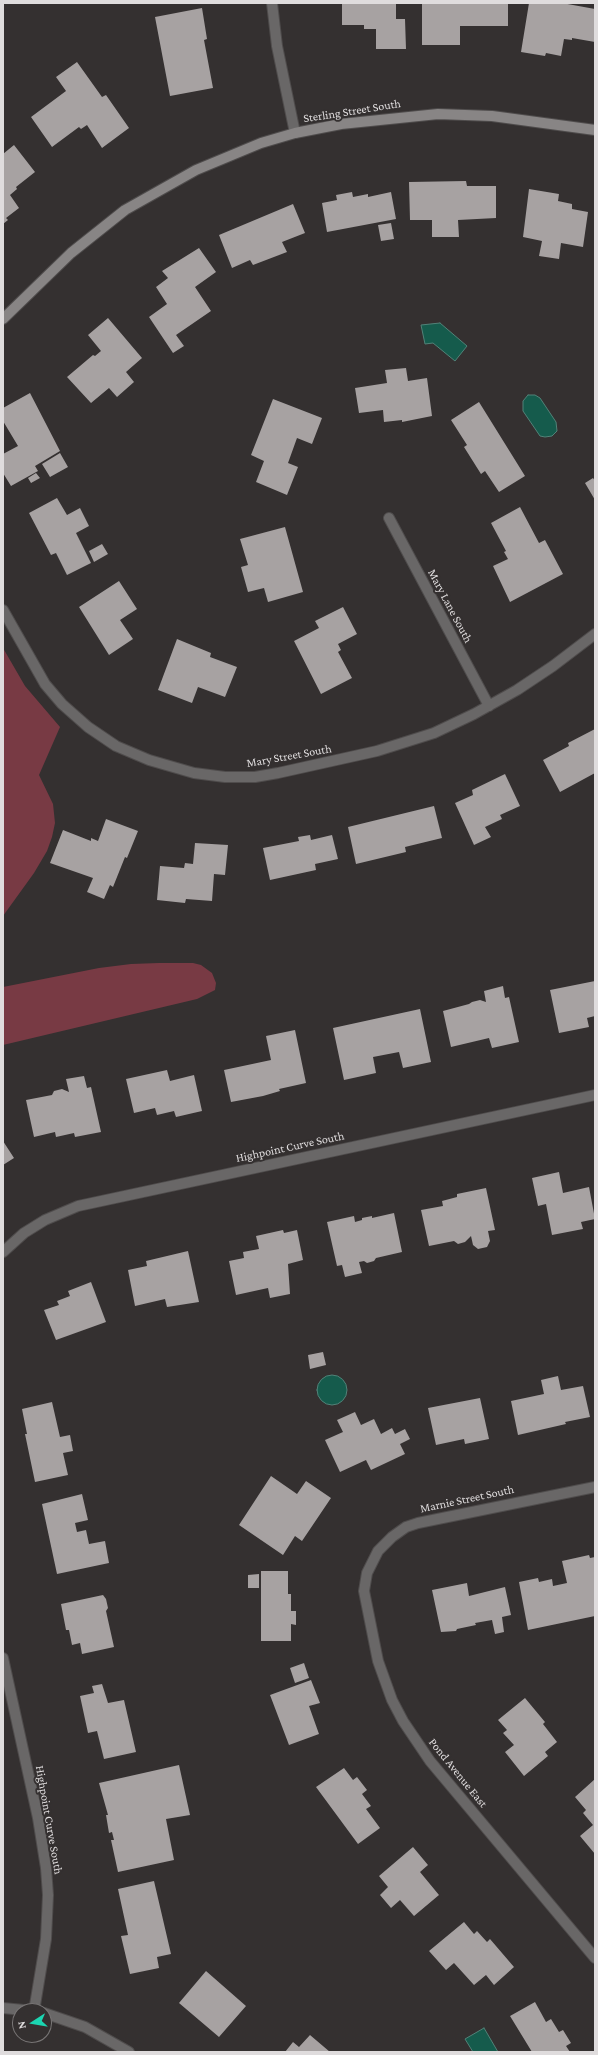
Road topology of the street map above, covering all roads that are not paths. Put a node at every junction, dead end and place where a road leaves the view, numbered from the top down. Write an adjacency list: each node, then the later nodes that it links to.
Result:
1 (272, 3): 3 (street)
2 (595, 130): 3 (street, Sterling Street South)
3 (295, 134): 4 (street, Sterling Street South)
4 (3, 319)
5 (389, 518): 8 (street, Mary Lane South)
6 (3, 610): 8 (street, Mary Street South)
7 (595, 634): 8 (street, Mary Street South)
8 (489, 706)
9 (595, 1095): 10 (street, Highpoint Curve South)
10 (3, 1252)
11 (595, 1487): 12 (street, Marnie Street South)
12 (367, 1573): 14 (street, Pond Avenue East)
13 (3, 1658): 15 (street, Highpoint Curve South)
14 (595, 1958)
15 (35, 2003)
16 (52, 2016): 17 (street)
17 (129, 2052)

